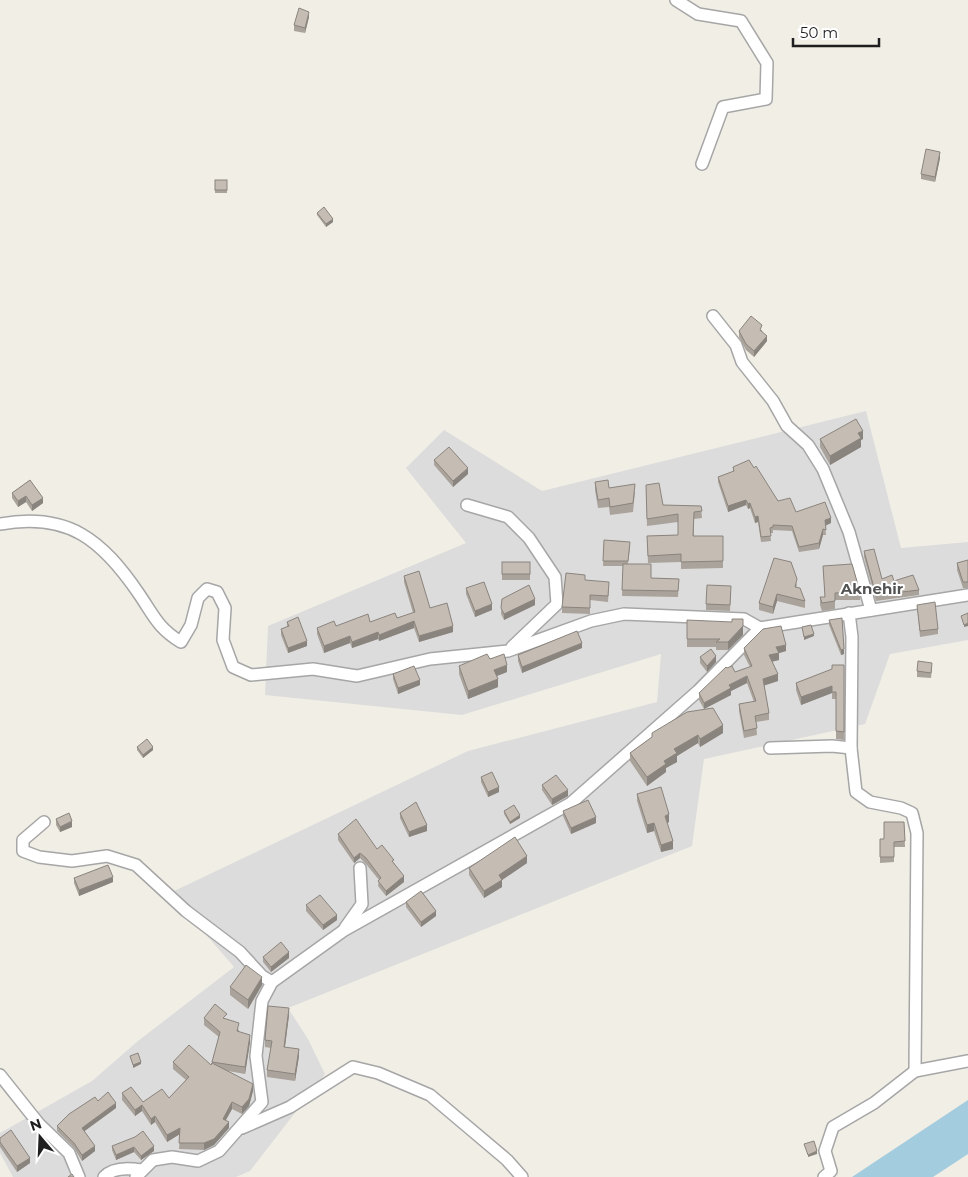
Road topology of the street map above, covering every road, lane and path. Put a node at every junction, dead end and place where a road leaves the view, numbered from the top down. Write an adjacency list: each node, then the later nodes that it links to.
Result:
1 (676, 0): 2 (street)
2 (702, 164)
3 (713, 316): 7 (street)
4 (467, 505): 10 (street)
5 (0, 524): 10 (street)
6 (968, 595): 7 (street)
7 (872, 610): 8 (street)
8 (849, 612): 9 (street); 12 (street)
9 (760, 628): 10 (street); 15 (street)
10 (508, 651)
11 (770, 748): 12 (street)
12 (851, 748): 18 (street)
13 (44, 822): 16 (street)
14 (360, 868): 15 (street)
15 (343, 931): 16 (street)
16 (272, 982): 20 (street)
17 (968, 1061): 18 (street)
18 (915, 1071): 25 (street)
19 (0, 1075): 22 (street)
20 (235, 1135): 21 (street); 24 (street)
21 (139, 1174): 23 (street)
22 (79, 1177)
23 (104, 1177)
24 (522, 1177)
25 (824, 1177)

